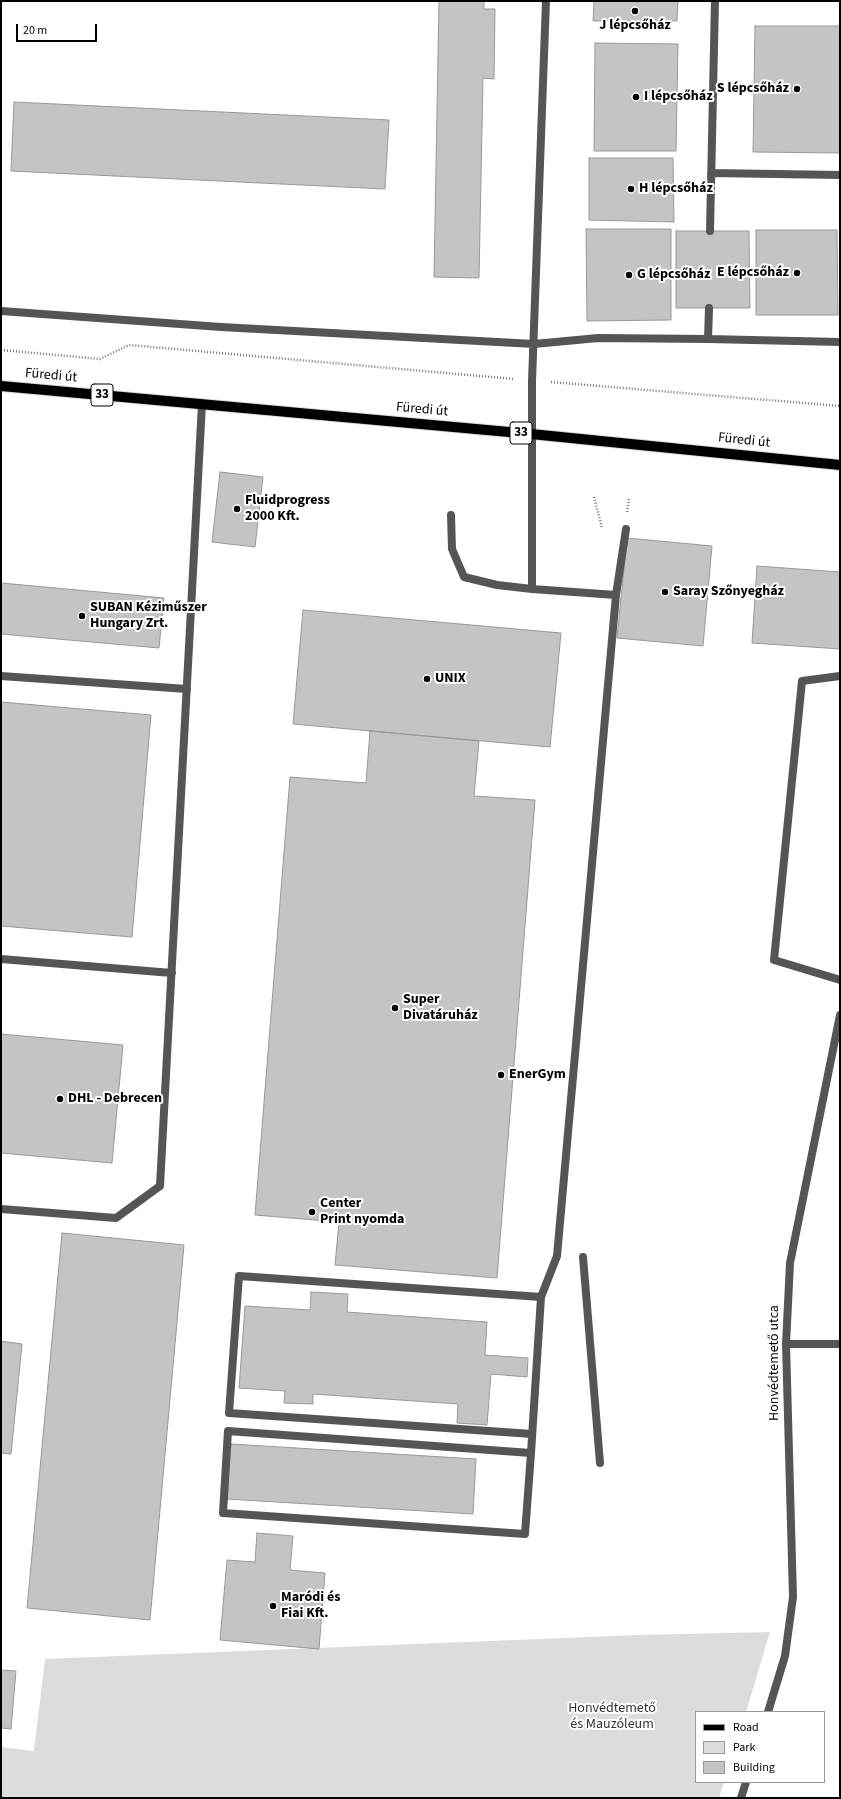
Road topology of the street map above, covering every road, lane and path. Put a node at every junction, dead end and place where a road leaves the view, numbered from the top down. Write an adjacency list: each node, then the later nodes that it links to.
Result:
1 (546, 1): 10 (street)
2 (715, 1): 3 (street)
3 (711, 173): 4 (street); 5 (street)
4 (840, 175)
5 (710, 231)
6 (709, 308): 8 (street)
7 (1, 311): 10 (street)
8 (708, 339): 9 (street); 10 (street)
9 (840, 342)
10 (534, 344): 12 (street)
11 (1, 350): 12 (path)
12 (532, 381): 15 (path); 16 (street)
13 (1, 386): 14 (main road, Füredi út / 33)
14 (202, 404): 16 (main road, Füredi út / 33); 26 (street)
15 (840, 406)
16 (531, 434): 17 (main road, Füredi út / 33); 22 (street)
17 (840, 465)
18 (594, 497): 20 (path)
19 (451, 515): 22 (street)
20 (602, 528)
21 (626, 529): 23 (street)
22 (532, 589): 23 (street)
23 (616, 595): 33 (street)
24 (1, 676): 26 (street)
25 (840, 676): 29 (street)
26 (187, 689): 28 (street)
27 (1, 959): 28 (street)
28 (172, 973): 31 (street)
29 (840, 980)
30 (840, 1015): 34 (street, Honvédtemető utca)
31 (1, 1209)
32 (584, 1257): 38 (street)
33 (541, 1297): 36 (street); 36 (street)
34 (786, 1344): 35 (street); 39 (street, Honvédtemető utca)
35 (840, 1344)
36 (532, 1434): 37 (street)
37 (531, 1453): 37 (street)
38 (600, 1463)
39 (768, 1711)
40 (746, 1783): 41 (street)
41 (741, 1798)

